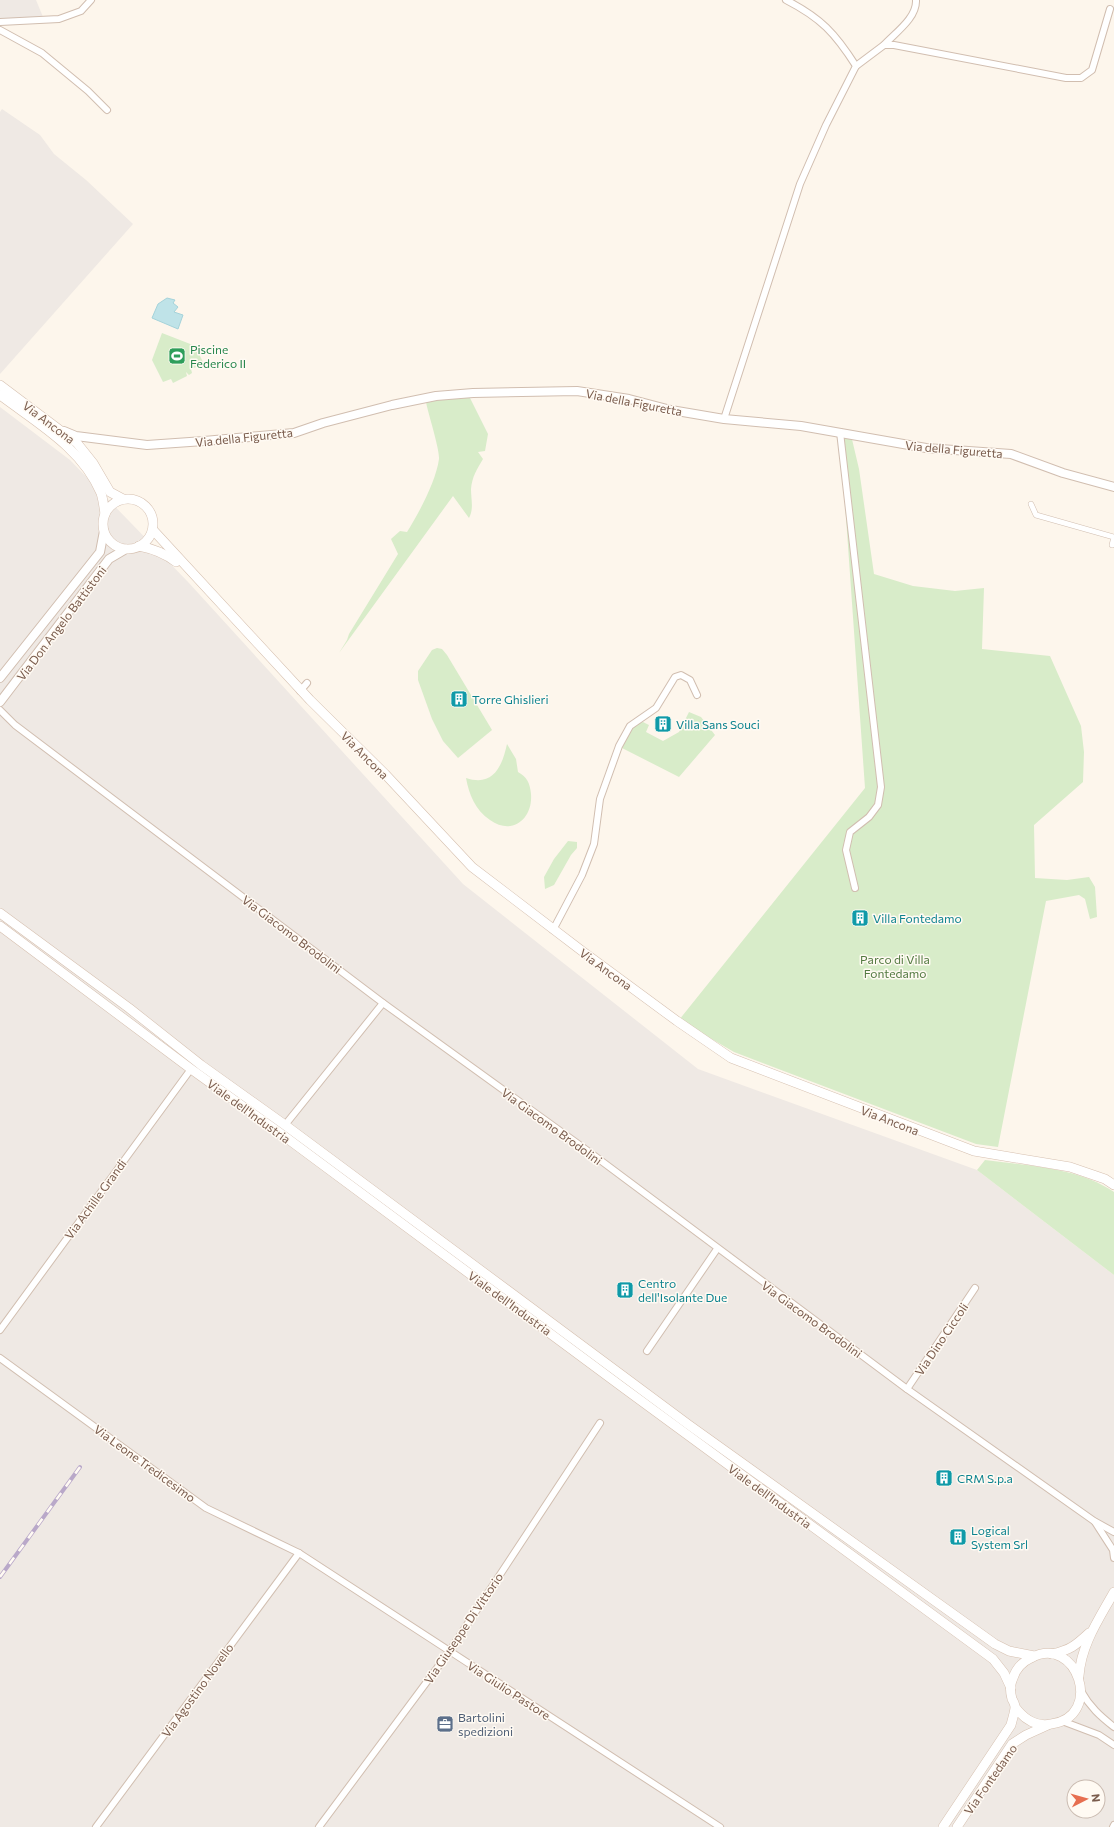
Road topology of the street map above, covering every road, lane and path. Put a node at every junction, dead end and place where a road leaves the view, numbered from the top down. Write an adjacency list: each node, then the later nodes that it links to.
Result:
1 (91, 0): 5 (street)
2 (786, 0): 8 (street)
3 (916, 0): 7 (street)
4 (1110, 9): 7 (street)
5 (0, 22)
6 (0, 30): 9 (street)
7 (884, 45): 8 (street)
8 (856, 66): 12 (street)
9 (107, 110)
10 (0, 385): 13 (main road, Via Ancona)
11 (0, 395): 18 (main road, Via Ancona)
12 (724, 419): 13 (street, Via della Figuretta); 14 (street, Via della Figuretta)
13 (58, 428): 16 (main road, Via Ancona)
14 (840, 432): 15 (street, Via della Figuretta); 33 (street)
15 (1114, 487)
16 (122, 499): 18 (main road); 19 (main road, Via Ancona)
17 (1031, 504): 21 (street)
18 (105, 514): 20 (main road, Via Ancona)
19 (153, 530): 22 (main road); 24 (main road, Via Ancona)
20 (104, 531): 23 (main road); 25 (street, Via Don Angelo Battistoni)
21 (1112, 545)
22 (140, 546): 23 (main road, Via Ancona); 24 (main road, Via Ancona)
23 (126, 549): 29 (street, Via Don Angelo Battistoni)
24 (204, 585): 27 (main road, Via Ancona)
25 (0, 678)
26 (307, 683): 27 (street)
27 (300, 690): 36 (main road, Via Ancona)
28 (697, 696): 36 (street)
29 (0, 702)
30 (0, 710): 32 (street, Via Giacomo Brodolini)
31 (0, 717): 32 (street, Via Giacomo Brodolini)
32 (15, 725): 37 (street, Via Giacomo Brodolini)
33 (855, 888)
34 (0, 913): 39 (main road, Viale dell'Industria)
35 (0, 926): 38 (main road, Viale dell'Industria)
36 (553, 930): 40 (main road, Via Ancona)
37 (383, 1003): 39 (street, Viale dell'Industria); 41 (street, Via Giacomo Brodolini)
38 (191, 1069): 43 (street, Via Achille Grandi); 59 (main road, Viale dell'Industria)
39 (285, 1125): 57 (main road, Viale dell'Industria)
40 (1114, 1185)
41 (717, 1249): 44 (street); 46 (street, Via Giacomo Brodolini)
42 (976, 1288): 46 (street, Via Dino Ciccoli)
43 (0, 1330)
44 (648, 1352)
45 (0, 1358): 51 (street, Via Leone Tredicesimo)
46 (907, 1389): 48 (street, Via Giacomo Brodolini)
47 (600, 1423): 55 (street, Via Giuseppe Di Vittorio)
48 (1094, 1521): 49 (street, Via Giacomo Brodolini); 50 (street, Via Giacomo Brodolini)
49 (1114, 1532)
50 (1114, 1550): 52 (street, Via Giacomo Brodolini)
51 (298, 1553): 55 (street, Via Giulio Pastore); 66 (street, Via Agostino Novello)
52 (1114, 1558)
53 (1114, 1592): 54 (main road, Via Fontedamo)
54 (1094, 1628): 56 (main road, Via Fontedamo); 58 (main road, Via Fontedamo)
55 (449, 1652): 67 (street, Via Giuseppe Di Vittorio); 68 (street, Via Giulio Pastore)
56 (1050, 1654): 57 (main road, Via Fontedamo); 58 (main road, Via Fontedamo)
57 (1034, 1656): 59 (main road, Via Fontedamo)
58 (1079, 1676): 60 (main road, Via Fontedamo)
59 (1010, 1688): 61 (main road, Via Fontedamo)
60 (1081, 1691): 62 (main road, Via Fontedamo); 64 (street)
61 (1015, 1707): 63 (main road, Via Fontedamo); 69 (main road, Via Fontedamo)
62 (1062, 1721): 63 (main road, Via Fontedamo); 65 (street)
63 (1050, 1725): 70 (main road, Via Fontedamo)
64 (1114, 1727)
65 (1114, 1745)
66 (96, 1827)
67 (319, 1827)
68 (720, 1827)
69 (943, 1827)
70 (957, 1827)

